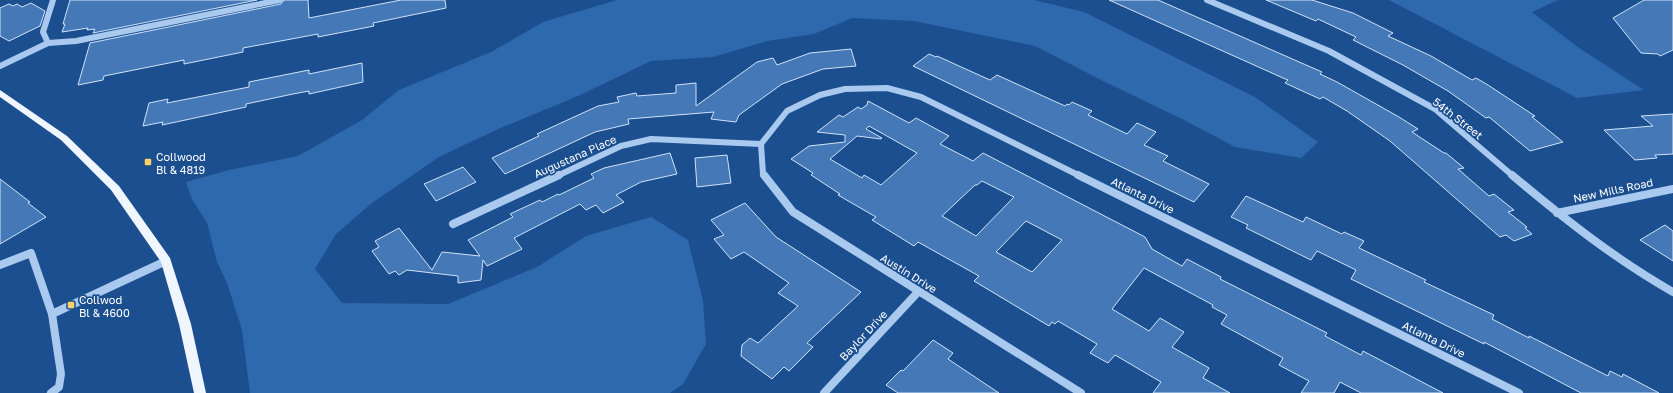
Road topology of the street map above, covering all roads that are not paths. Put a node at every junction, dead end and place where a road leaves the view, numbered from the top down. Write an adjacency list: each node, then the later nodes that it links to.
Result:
1 (54, 0): 4 (street)
2 (280, 0): 4 (street)
3 (1207, 0): 9 (street, 54th Street)
4 (48, 43): 5 (street)
5 (0, 66)
6 (0, 93): 11 (main road)
7 (761, 144): 10 (street, Augustana Place); 13 (street, Austin Drive); 20 (street, Atlanta Drive)
8 (1673, 189): 9 (street, New Mills Road)
9 (1557, 213): 14 (street, 54th Street)
10 (453, 224)
11 (166, 261): 15 (street); 17 (main road)
12 (0, 264): 15 (street)
13 (918, 292): 18 (street, Baylor Drive); 19 (street, Austin Drive)
14 (1673, 292)
15 (52, 314): 16 (street)
16 (51, 393)
17 (200, 393)
18 (824, 393)
19 (1081, 393)
20 (1519, 393)

